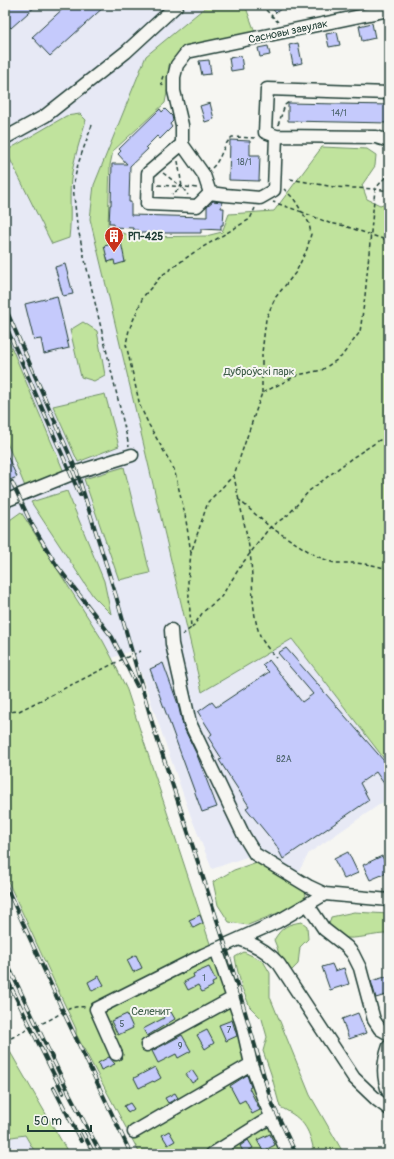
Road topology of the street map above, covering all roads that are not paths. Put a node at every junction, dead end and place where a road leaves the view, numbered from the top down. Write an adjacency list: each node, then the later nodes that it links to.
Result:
1 (178, 5): 5 (street)
2 (389, 10): 7 (street, Сасновы завулак)
3 (389, 93): 4 (street)
4 (269, 134): 6 (street); 8 (street)
5 (5, 138)
6 (389, 141)
7 (179, 147): 8 (street); 8 (street)
8 (209, 190)
9 (131, 455): 10 (street)
10 (5, 502)
11 (171, 630): 12 (street)
12 (325, 894): 13 (street); 14 (street)
13 (389, 900)
14 (308, 905): 15 (street); 18 (street)
15 (238, 939): 16 (street); 24 (street)
16 (216, 949): 17 (street); 21 (street)
17 (233, 998): 19 (street); 22 (street)
18 (389, 1034)
19 (147, 1045)
20 (389, 1046): 23 (street)
21 (116, 1054)
22 (251, 1064): 27 (street); 28 (street)
23 (384, 1068): 24 (street); 25 (street)
24 (365, 1089): 26 (street)
25 (389, 1093)
26 (389, 1108)
27 (271, 1117): 29 (street); 30 (street)
28 (134, 1132)
29 (212, 1154)
30 (288, 1154)

